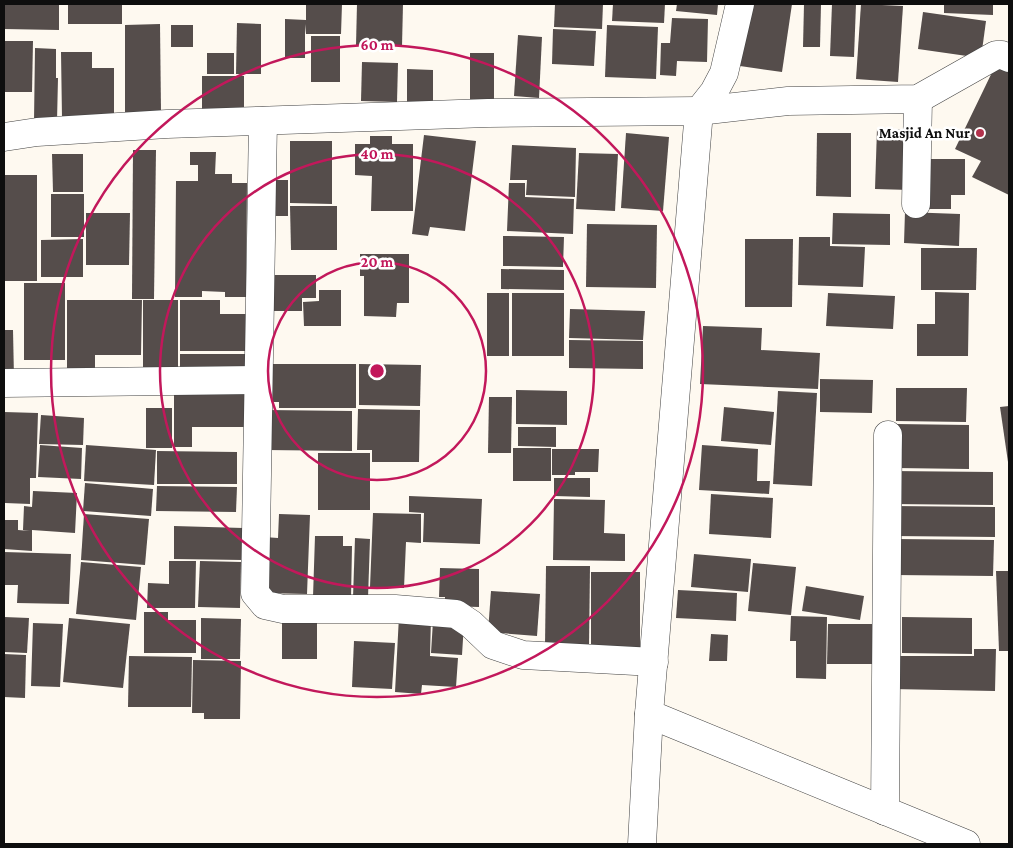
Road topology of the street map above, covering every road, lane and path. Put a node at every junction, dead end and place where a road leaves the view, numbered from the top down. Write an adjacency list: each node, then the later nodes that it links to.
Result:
1 (740, 4): 4 (street)
2 (1009, 58): 3 (street)
3 (918, 99): 4 (street); 7 (street)
4 (698, 111): 5 (street); 11 (street)
5 (263, 121): 6 (street); 8 (street)
6 (4, 137)
7 (916, 204)
8 (258, 380): 9 (street); 11 (street)
9 (4, 383)
10 (888, 434): 13 (street)
11 (654, 662): 12 (street)
12 (649, 714): 13 (street); 14 (street)
13 (886, 811): 15 (street)
14 (642, 844)
15 (966, 844)

